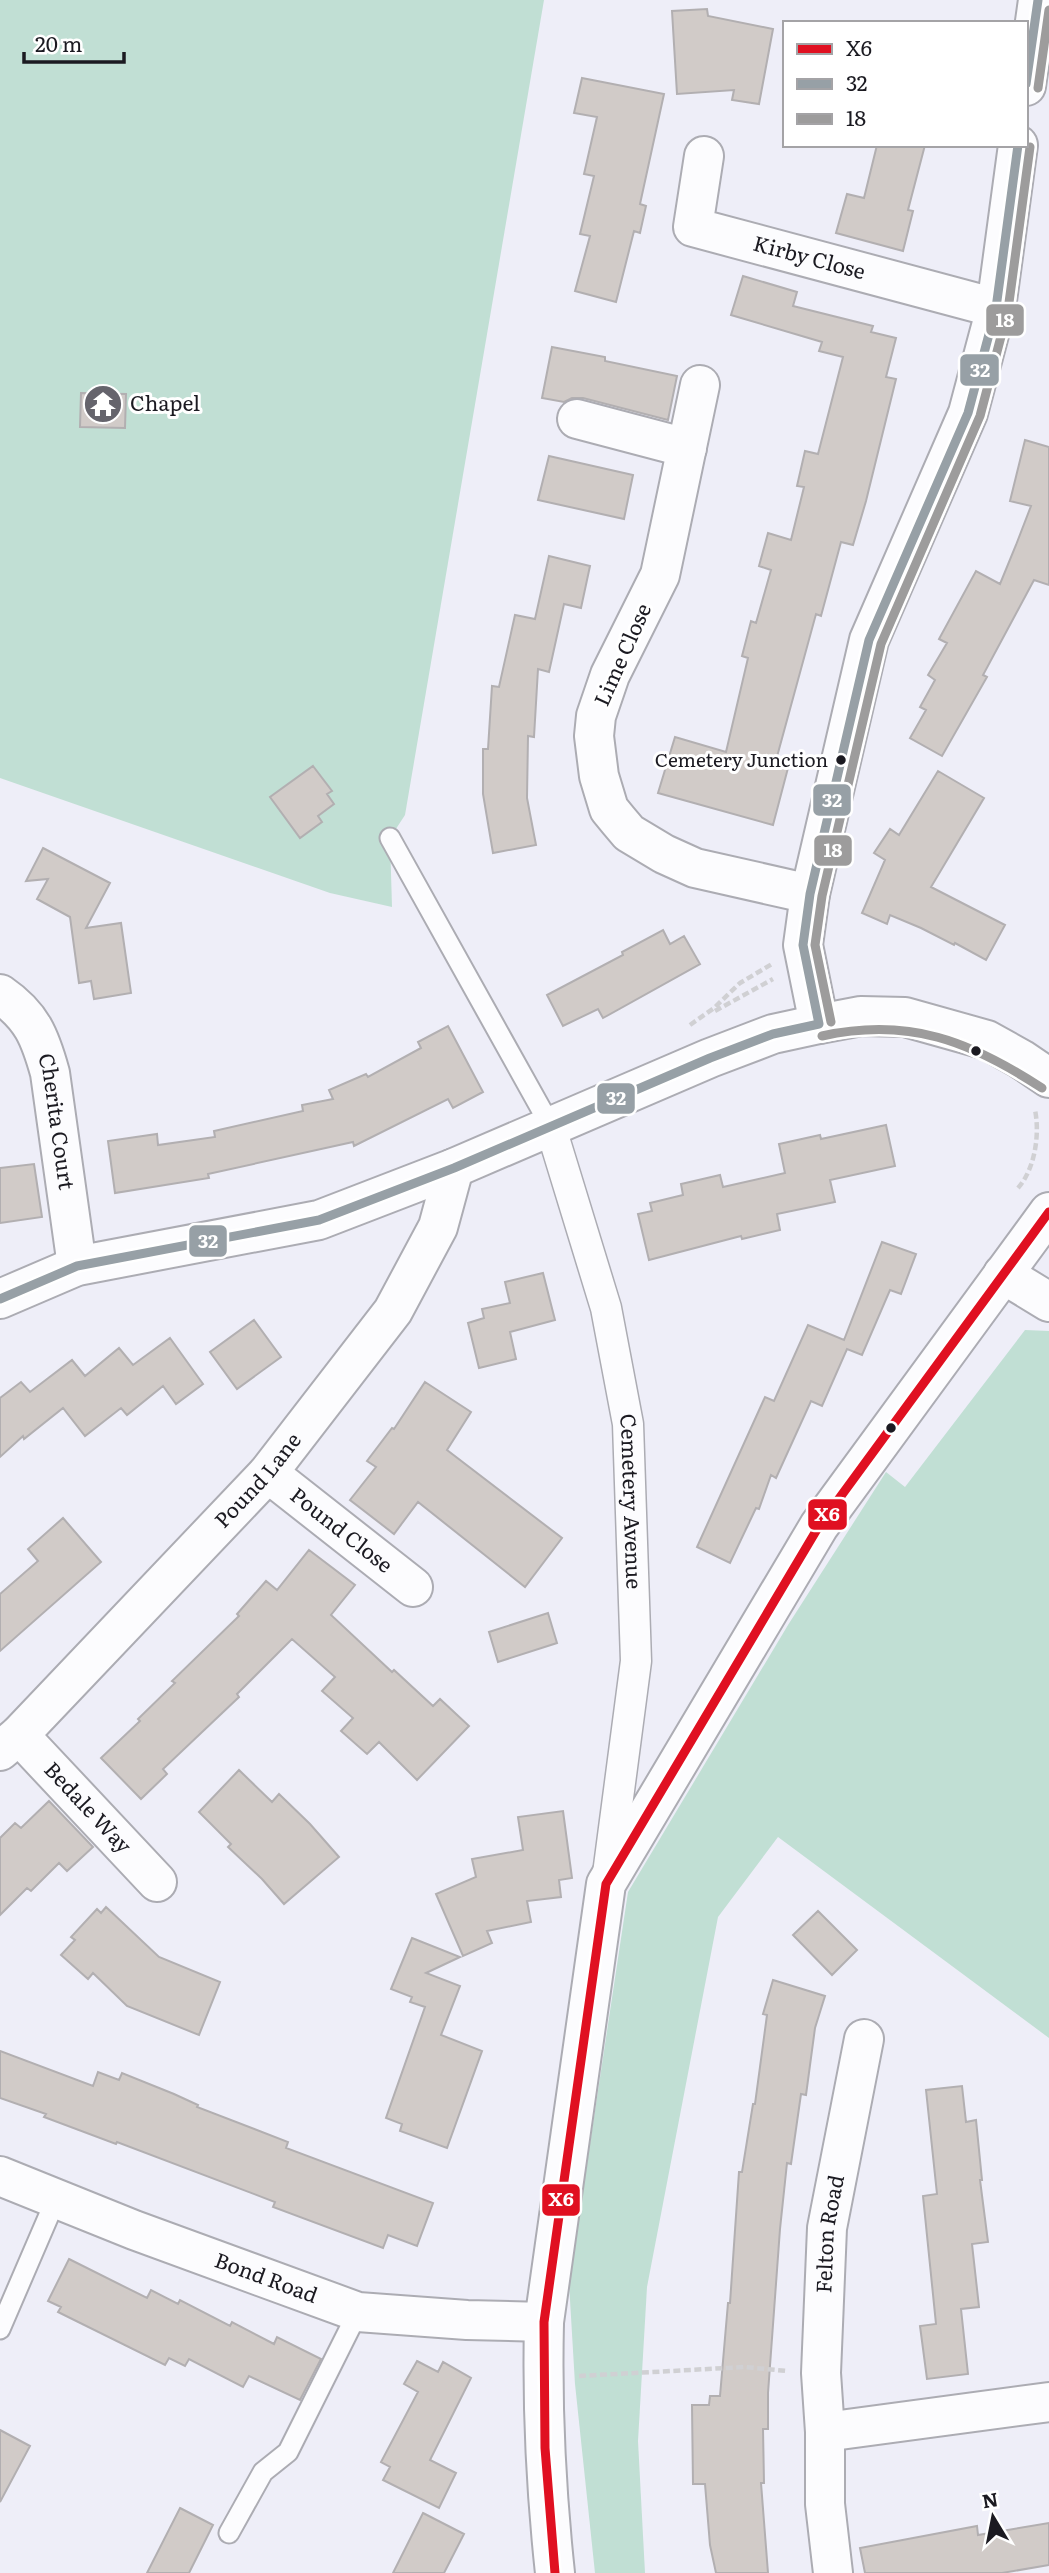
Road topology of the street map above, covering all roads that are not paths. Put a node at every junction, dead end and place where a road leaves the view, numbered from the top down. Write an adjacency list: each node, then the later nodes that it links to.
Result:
1 (1038, 0): 2 (street)
2 (1028, 72)
3 (1018, 147): 5 (street)
4 (704, 156): 5 (street, Kirby Close)
5 (996, 309): 10 (street)
6 (700, 385): 8 (street, Lime Close)
7 (577, 419): 8 (street)
8 (687, 448): 10 (street, Lime Close)
9 (390, 838): 14 (lane)
10 (810, 894): 12 (street)
11 (0, 994): 17 (street, Cherita Court)
12 (818, 1024): 13 (street); 14 (street)
13 (1038, 1090)
14 (550, 1125): 15 (street); 25 (street, Cemetery Avenue)
15 (454, 1168): 17 (street); 21 (street, Pound Lane)
16 (1038, 1204): 18 (street)
17 (77, 1266): 19 (street)
18 (1003, 1274): 20 (street); 25 (street)
19 (0, 1299)
20 (1049, 1302)
21 (268, 1474): 22 (street, Pound Close); 23 (street, Pound Lane)
22 (413, 1587)
23 (9, 1743): 24 (street, Bedale Way)
24 (157, 1882)
25 (606, 1884): 30 (street)
26 (864, 2039): 33 (street, Felton Road)
27 (0, 2176): 28 (street, Bond Road)
28 (56, 2199): 29 (street, Bond Road); 31 (lane)
29 (358, 2312): 30 (street, Bond Road); 34 (lane)
30 (544, 2322): 35 (street)
31 (0, 2329)
32 (1049, 2402): 33 (street)
33 (825, 2432): 36 (street, Felton Road)
34 (229, 2533)
35 (555, 2573)
36 (833, 2573)

